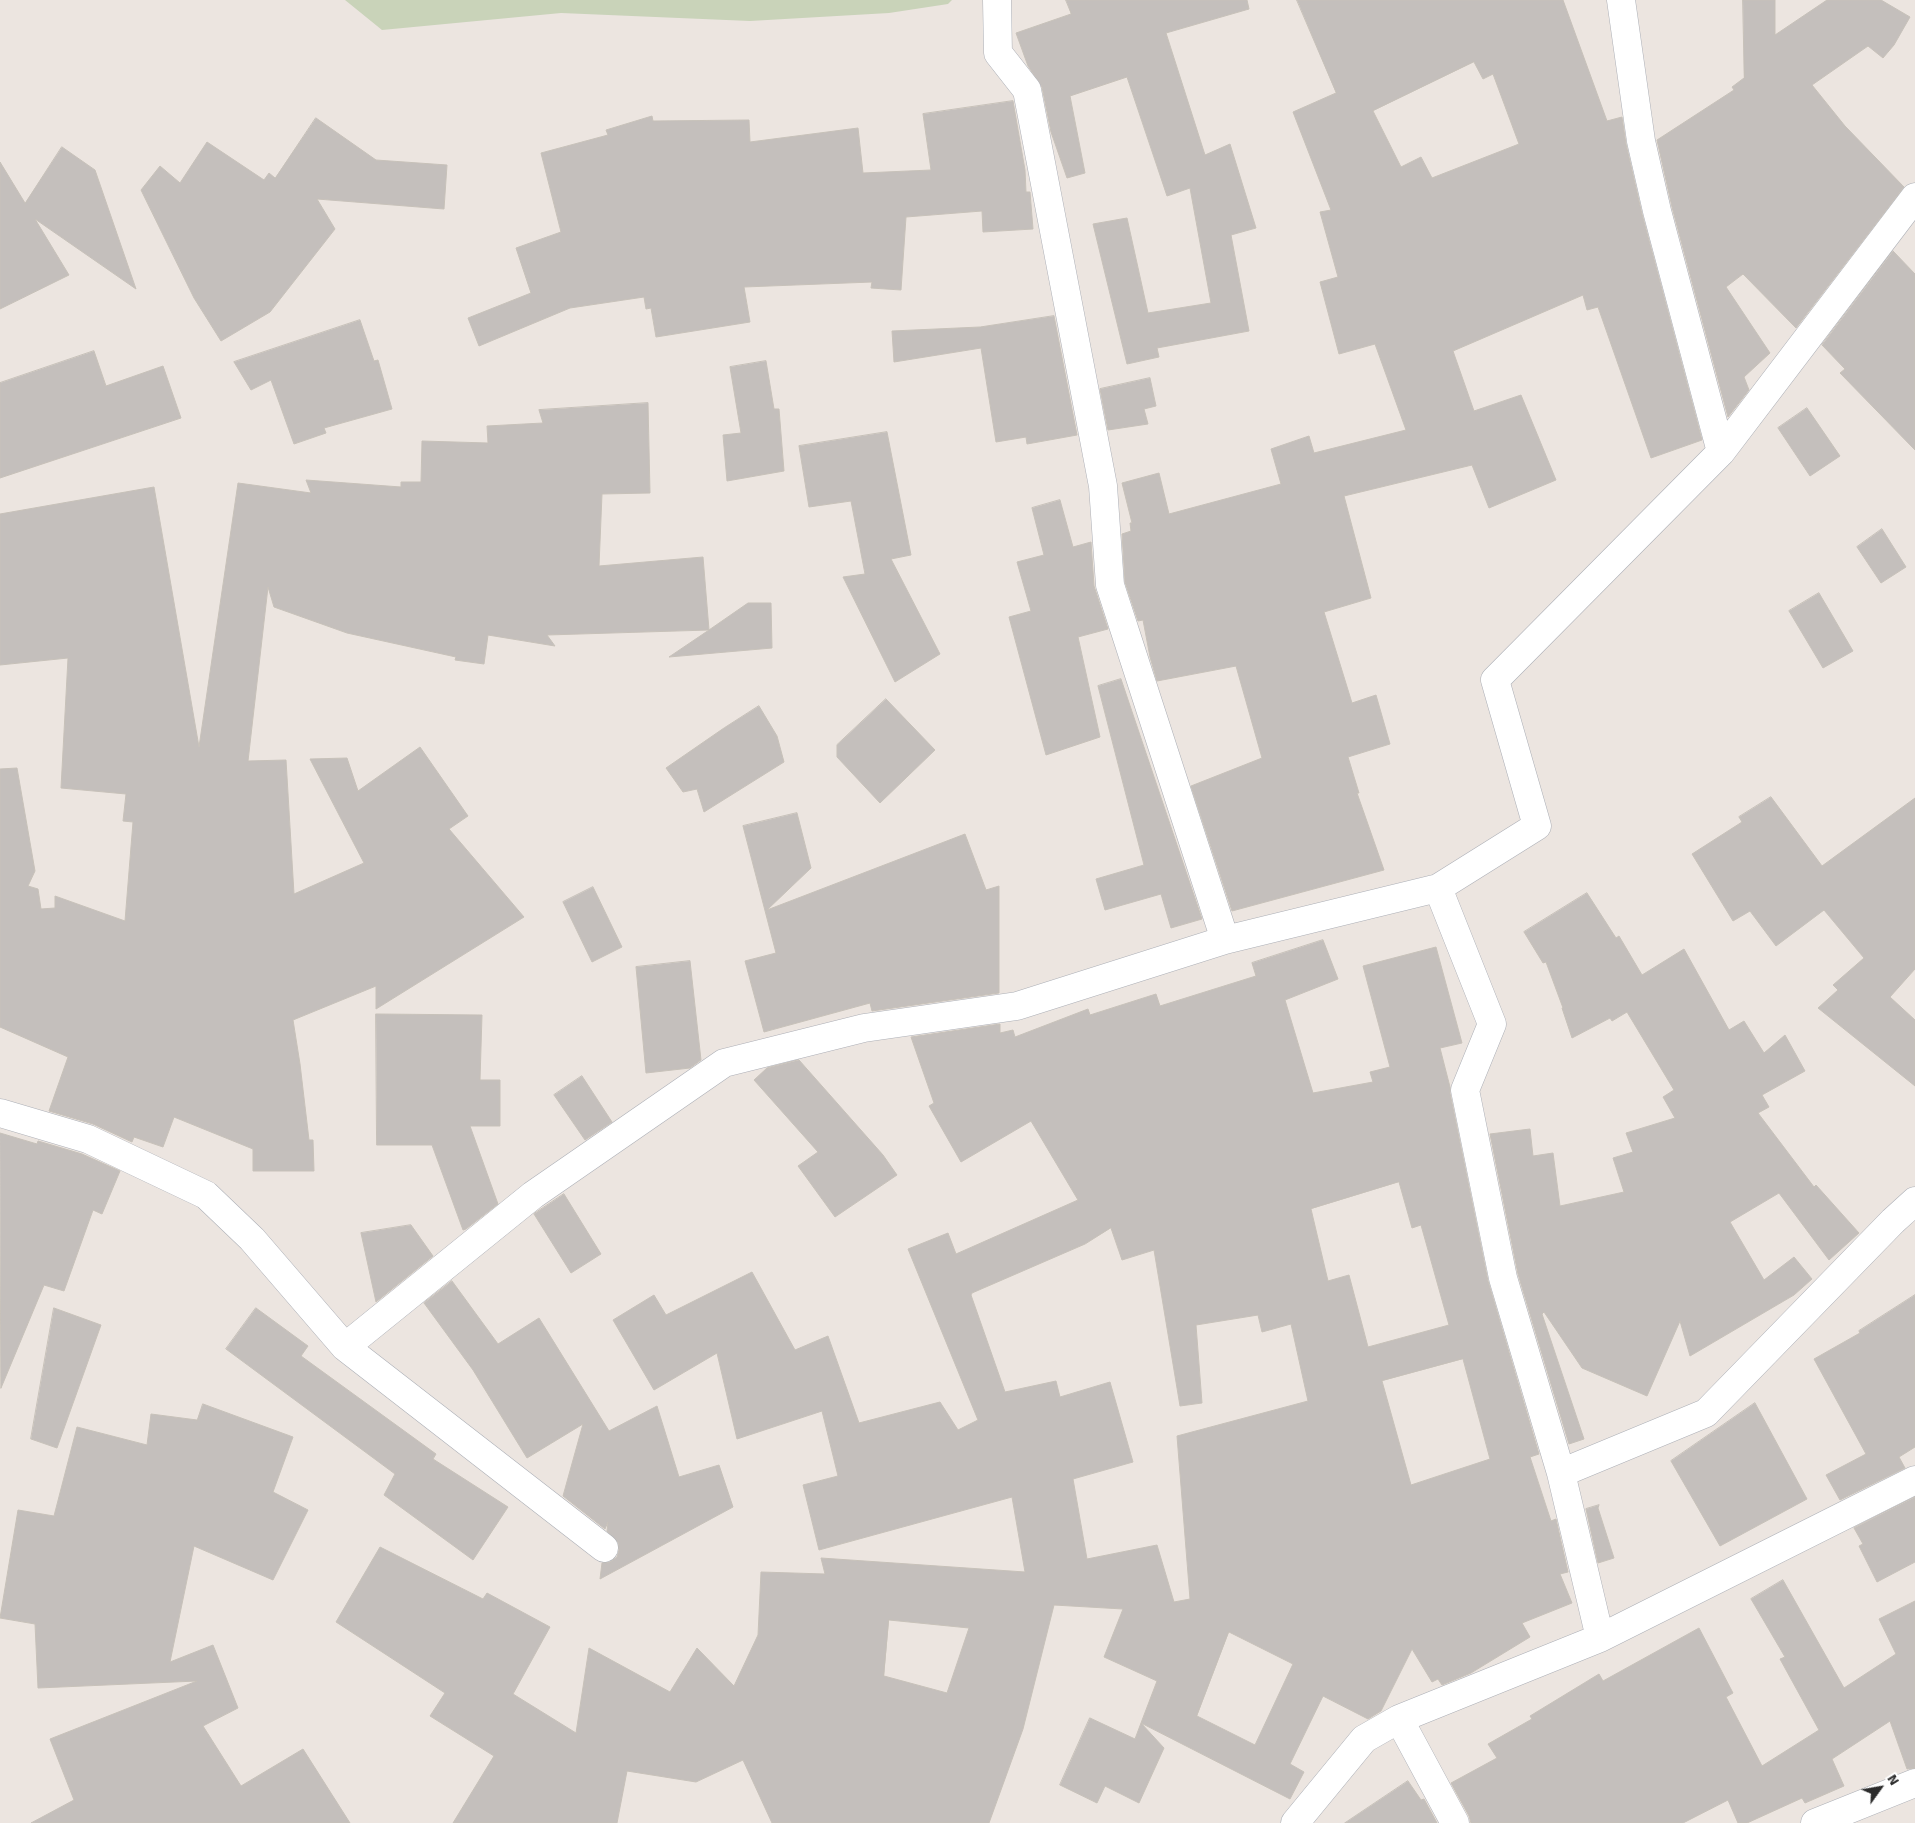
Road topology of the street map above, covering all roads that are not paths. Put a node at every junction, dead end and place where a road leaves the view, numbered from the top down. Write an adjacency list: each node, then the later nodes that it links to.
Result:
1 (997, 0): 6 (street)
2 (1621, 0): 4 (street)
3 (1915, 197): 4 (street)
4 (1721, 452): 5 (street)
5 (1438, 888): 6 (street); 10 (street)
6 (1225, 940): 9 (street)
7 (0, 1114): 9 (street)
8 (1915, 1201): 10 (street)
9 (345, 1347): 12 (street)
10 (1561, 1473): 13 (street)
11 (1915, 1480): 13 (street)
12 (604, 1548)
13 (1600, 1638): 14 (street)
14 (1399, 1719): 16 (street); 17 (street)
15 (1915, 1783): 18 (street)
16 (1295, 1823)
17 (1455, 1823)
18 (1815, 1823)

